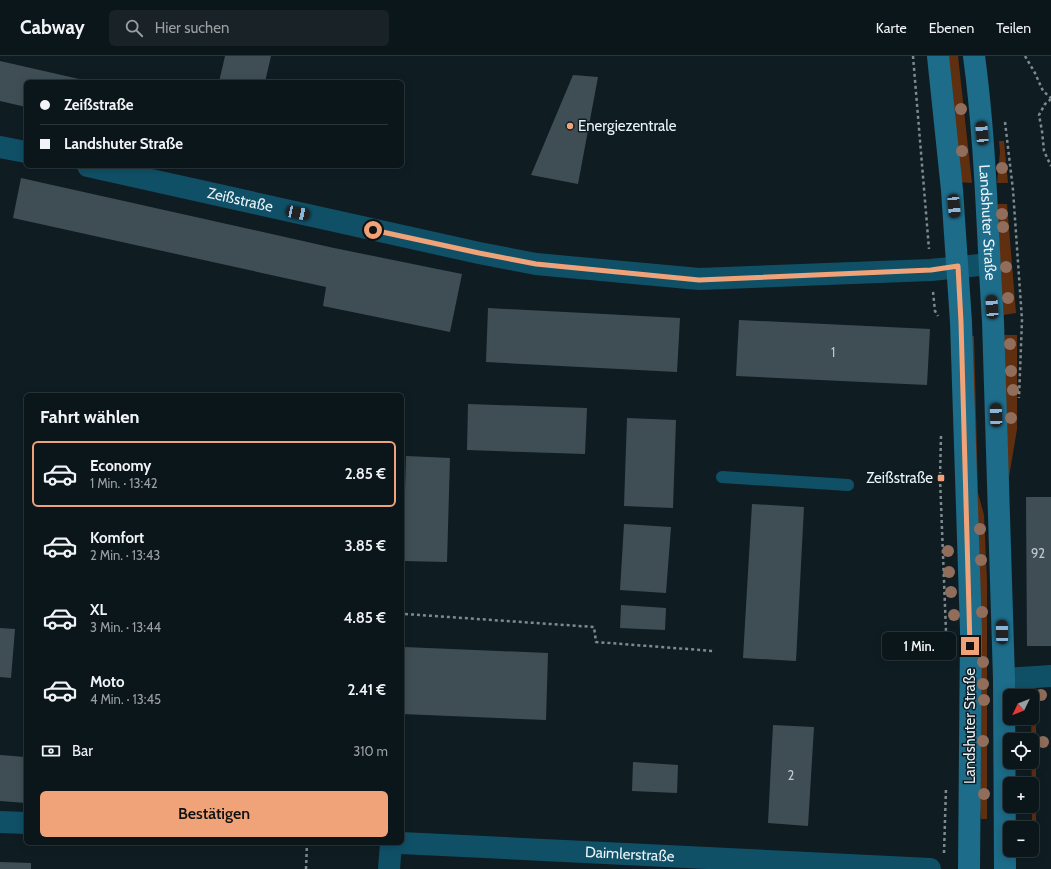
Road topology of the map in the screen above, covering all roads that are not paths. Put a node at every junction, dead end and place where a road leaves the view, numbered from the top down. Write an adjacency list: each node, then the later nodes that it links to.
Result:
1 (938, 56): 7 (main road, Landshuter Straße)
2 (974, 56): 6 (main road, Landshuter Straße)
3 (0, 146): 4 (street)
4 (24, 152)
5 (97, 168): 7 (street, Zeißstraße)
6 (989, 264): 7 (street, Zeißstraße); 11 (main road, Landshuter Straße)
7 (958, 266): 18 (main road, Landshuter Straße)
8 (722, 477): 9 (lane)
9 (848, 485)
10 (1051, 676): 11 (street)
11 (1004, 679): 19 (main road, Landshuter Straße)
12 (0, 822): 13 (street)
13 (24, 824)
14 (404, 843): 16 (street, Daimlerstraße)
15 (391, 845): 17 (street)
16 (937, 862)
17 (389, 869)
18 (969, 869)
19 (1005, 869)

